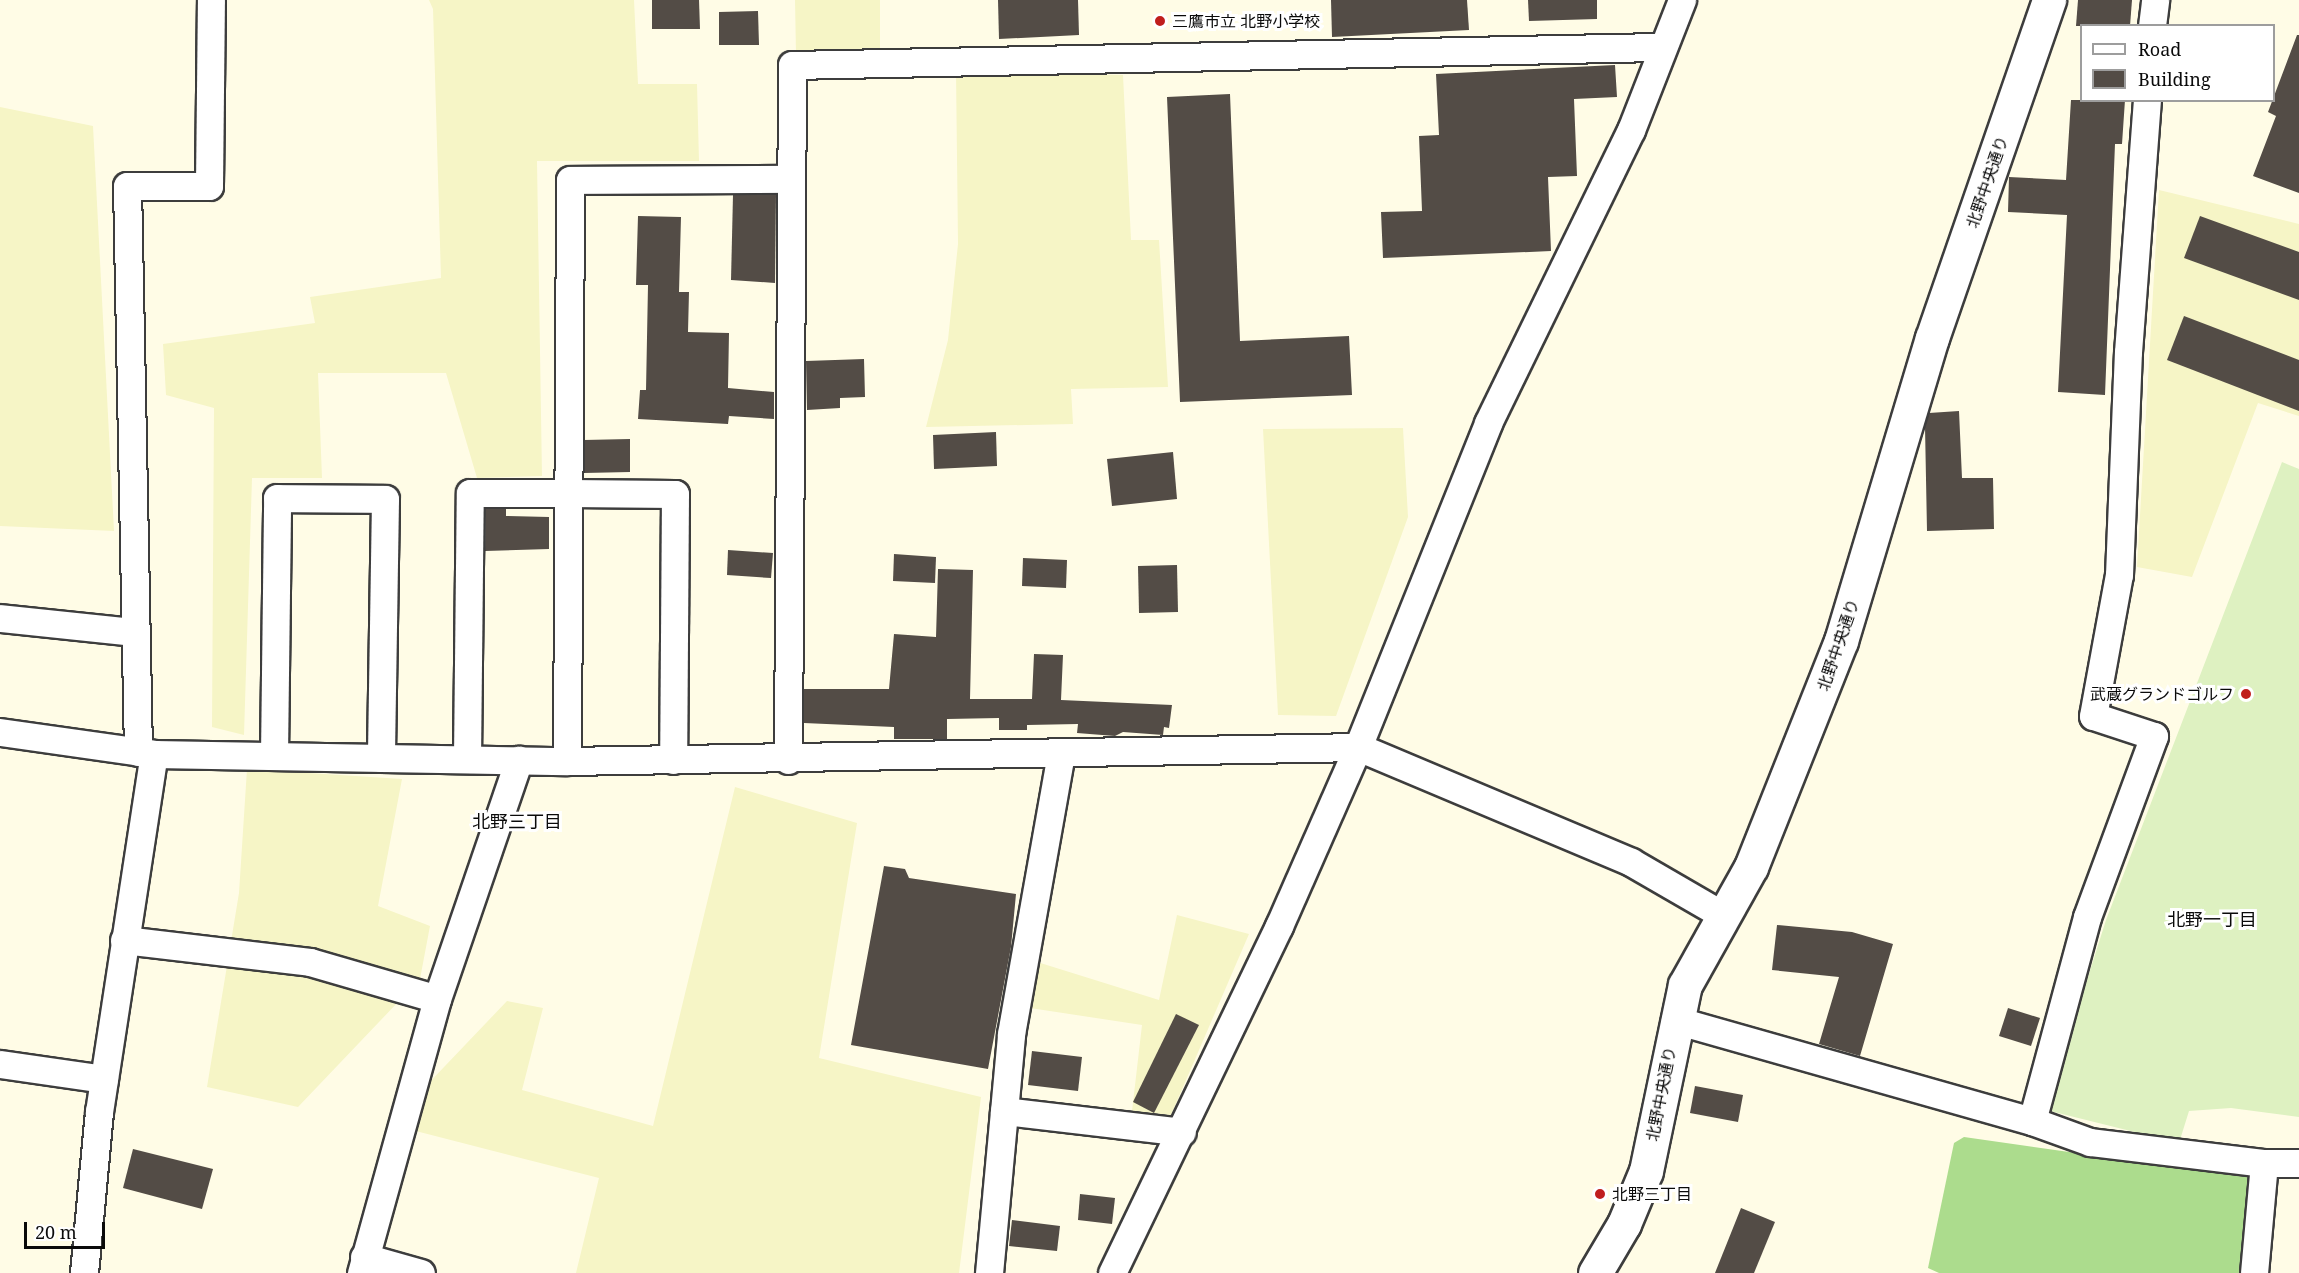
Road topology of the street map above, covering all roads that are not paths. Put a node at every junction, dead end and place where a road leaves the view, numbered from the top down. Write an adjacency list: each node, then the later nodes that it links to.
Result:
1 (211, 0): 11 (street)
2 (1682, 0): 6 (street)
3 (2049, 0): 23 (street, 北野中央通り)
4 (2155, 0): 5 (street)
5 (2152, 24)
6 (1661, 47): 8 (street); 13 (street)
7 (2147, 102): 30 (street)
8 (791, 179): 9 (street); 21 (street)
9 (568, 493): 18 (street); 20 (street); 22 (street)
10 (0, 618): 11 (street)
11 (133, 632): 14 (street)
12 (0, 732): 14 (street)
13 (1358, 747): 15 (street); 23 (street); 31 (street)
14 (146, 753): 16 (street); 24 (street)
15 (1061, 754): 21 (street); 29 (street)
16 (274, 756): 17 (street); 17 (street)
17 (381, 758): 18 (street)
18 (467, 759): 19 (street)
19 (519, 760): 22 (street); 25 (street)
20 (673, 760): 21 (street); 22 (street)
21 (788, 760)
22 (567, 761)
23 (1724, 916): 26 (street, 北野中央通り)
24 (124, 940): 25 (street); 28 (street)
25 (436, 999): 34 (street)
26 (1675, 1020): 30 (street); 39 (street, 北野中央通り)
27 (0, 1064): 28 (street)
28 (104, 1079): 35 (street)
29 (1004, 1111): 31 (street); 37 (street)
30 (2032, 1121): 32 (street)
31 (1182, 1131): 38 (street)
32 (2264, 1163): 33 (street); 40 (street)
33 (2299, 1163)
34 (362, 1265): 36 (street)
35 (84, 1273)
36 (421, 1273)
37 (989, 1273)
38 (1112, 1273)
39 (1595, 1273)
40 (2254, 1273)

